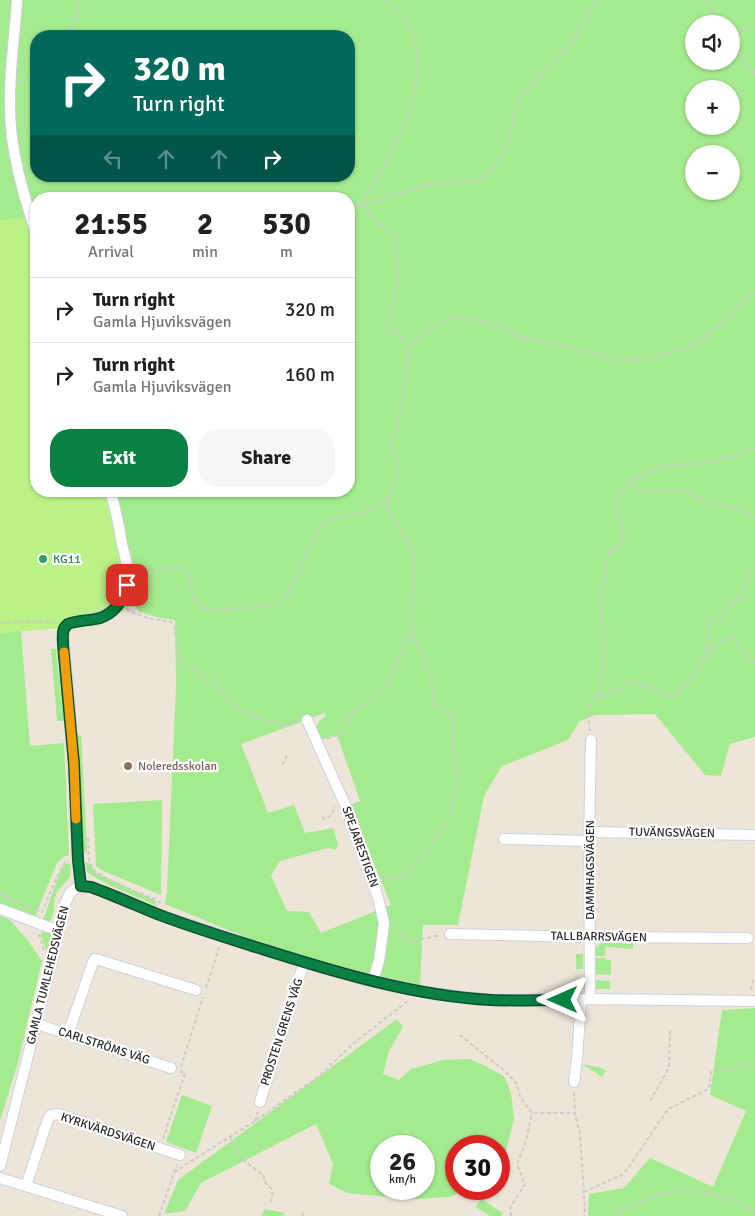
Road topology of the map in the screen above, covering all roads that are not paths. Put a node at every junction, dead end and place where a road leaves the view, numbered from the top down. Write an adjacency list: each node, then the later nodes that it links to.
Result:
1 (17, 0): 2 (street)
2 (30, 216)
3 (112, 497): 9 (street)
4 (307, 720): 16 (street, SPEJARESTIGEN)
5 (591, 740): 7 (street, DAMMHAGSVÄGEN)
6 (755, 835): 7 (street, TUVÄNGSVÄGEN)
7 (590, 837): 8 (street, TUVÄNGSVÄGEN); 13 (street, DAMMHAGSVÄGEN)
8 (504, 838)
9 (81, 886): 11 (street, GAMLA TUMLEHEDSVÄGEN); 15 (street)
10 (0, 909): 11 (street)
11 (59, 931): 20 (street, GAMLA TUMLEHEDSVÄGEN)
12 (450, 934): 13 (street, TALLBARRSVÄGEN)
13 (590, 937): 14 (street, TALLBARRSVÄGEN); 18 (street, DAMMHAGSVÄGEN)
14 (748, 938)
15 (304, 962): 16 (street); 24 (street, PROSTEN GRENS VÄG)
16 (373, 980): 18 (street)
17 (196, 990): 21 (street)
18 (586, 999): 19 (street); 23 (street)
19 (752, 1001)
20 (36, 1024): 21 (street, CARLSTRÖMS VÄG); 26 (street, GAMLA TUMLEHEDSVÄGEN)
21 (68, 1034): 22 (street, CARLSTRÖMS VÄG)
22 (171, 1068)
23 (574, 1082)
24 (260, 1102)
25 (180, 1155): 28 (street, KYRKVÄRDSVÄGEN)
26 (0, 1166)
27 (0, 1178): 28 (street)
28 (26, 1186): 29 (street)
29 (122, 1216)

